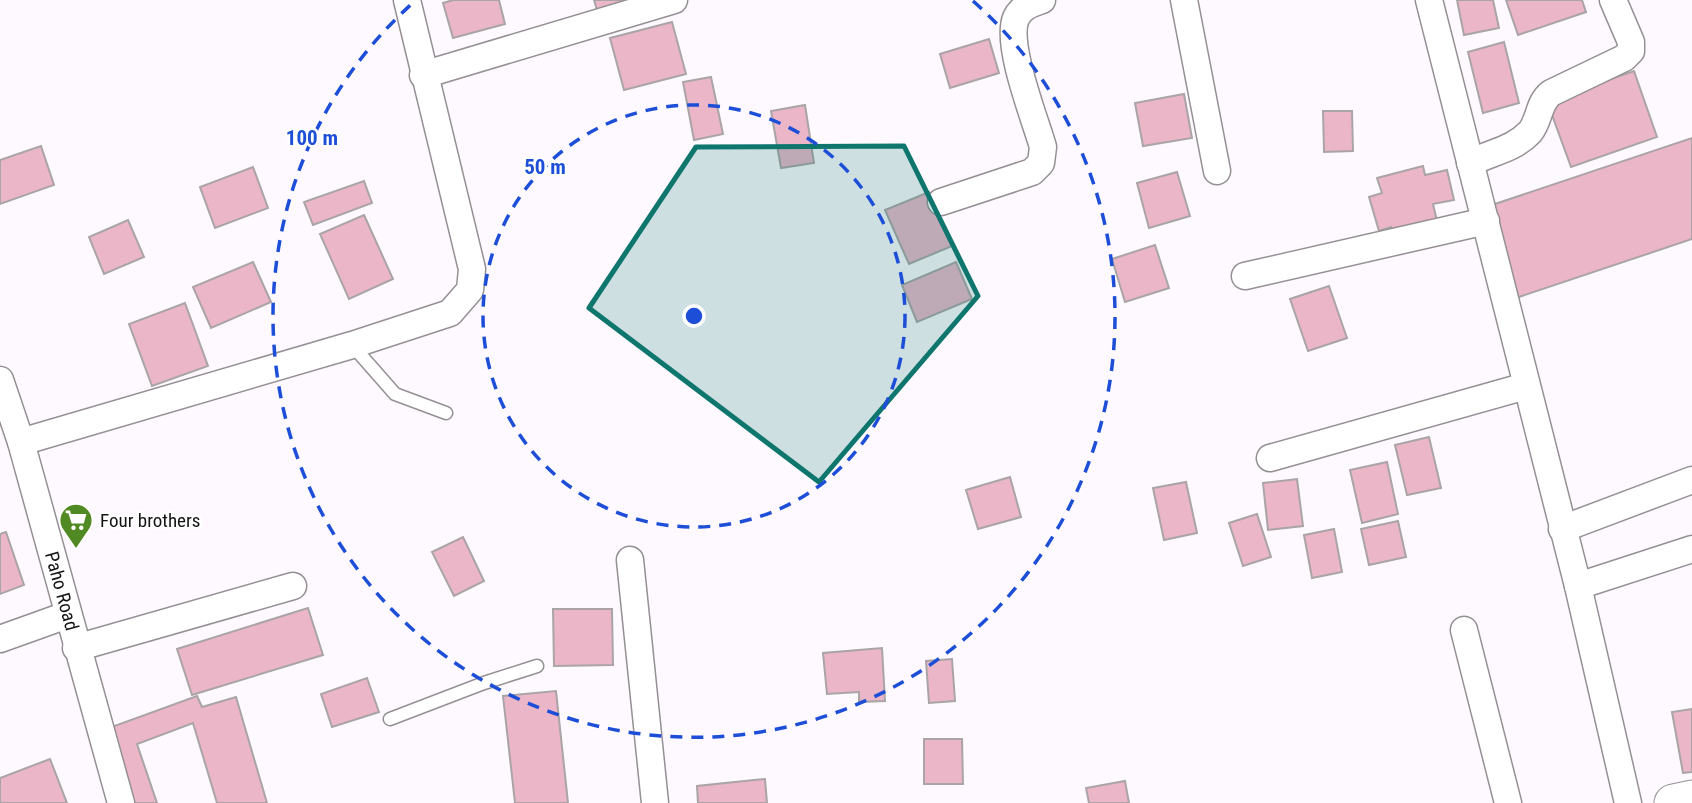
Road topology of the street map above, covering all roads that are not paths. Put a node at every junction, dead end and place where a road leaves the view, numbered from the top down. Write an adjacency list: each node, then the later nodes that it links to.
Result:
1 (407, 0): 7 (street)
2 (674, 0): 7 (street)
3 (1042, 0): 10 (street)
4 (1184, 0): 9 (street)
5 (1429, 0): 8 (street)
6 (1614, 0): 8 (street)
7 (423, 75): 13 (street)
8 (1470, 163): 11 (street)
9 (1217, 171)
10 (941, 202)
11 (1486, 221): 12 (street); 15 (street)
12 (1245, 276)
13 (352, 345): 16 (lane); 17 (street)
14 (0, 380): 17 (street, Paho Road)
15 (1525, 386): 18 (street); 20 (street)
16 (446, 413)
17 (21, 442): 25 (street, Paho Road)
18 (1270, 458)
19 (1692, 480): 20 (street)
20 (1562, 529): 24 (street)
21 (1692, 549): 24 (street)
22 (630, 560): 33 (street)
23 (293, 586): 28 (street)
24 (1578, 586): 35 (street)
25 (66, 615): 27 (street); 28 (street, Paho Road)
26 (1464, 630): 34 (street)
27 (0, 639)
28 (76, 648): 32 (street, Paho Road)
29 (537, 666): 30 (lane)
30 (390, 719)
31 (1692, 799): 36 (main road)
32 (121, 803)
33 (655, 803)
34 (1508, 803)
35 (1628, 803)
36 (1673, 803)

